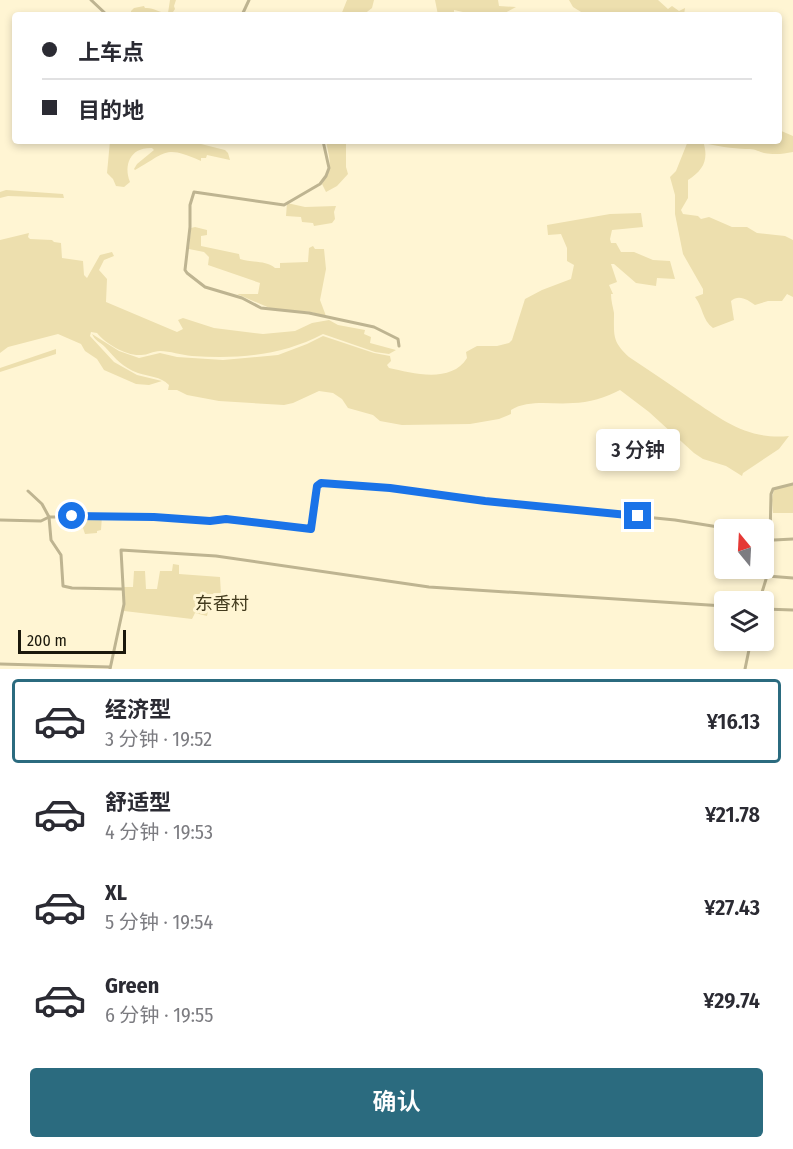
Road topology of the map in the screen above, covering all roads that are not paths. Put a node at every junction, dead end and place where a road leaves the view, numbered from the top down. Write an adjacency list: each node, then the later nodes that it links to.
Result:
1 (91, 0): 2 (street)
2 (103, 12)
3 (324, 144): 4 (street)
4 (399, 346)
5 (793, 484): 8 (street)
6 (28, 491): 7 (street)
7 (49, 517): 9 (street); 10 (street); 15 (street)
8 (770, 519)
9 (0, 520)
10 (714, 526)
11 (793, 539): 12 (street)
12 (774, 540)
13 (774, 577): 14 (street)
14 (793, 578)
15 (123, 589): 16 (street); 21 (street)
16 (714, 605)
17 (774, 609): 18 (street)
18 (793, 610)
19 (749, 651): 22 (street)
20 (0, 664): 21 (street)
21 (110, 668)
22 (745, 669)

